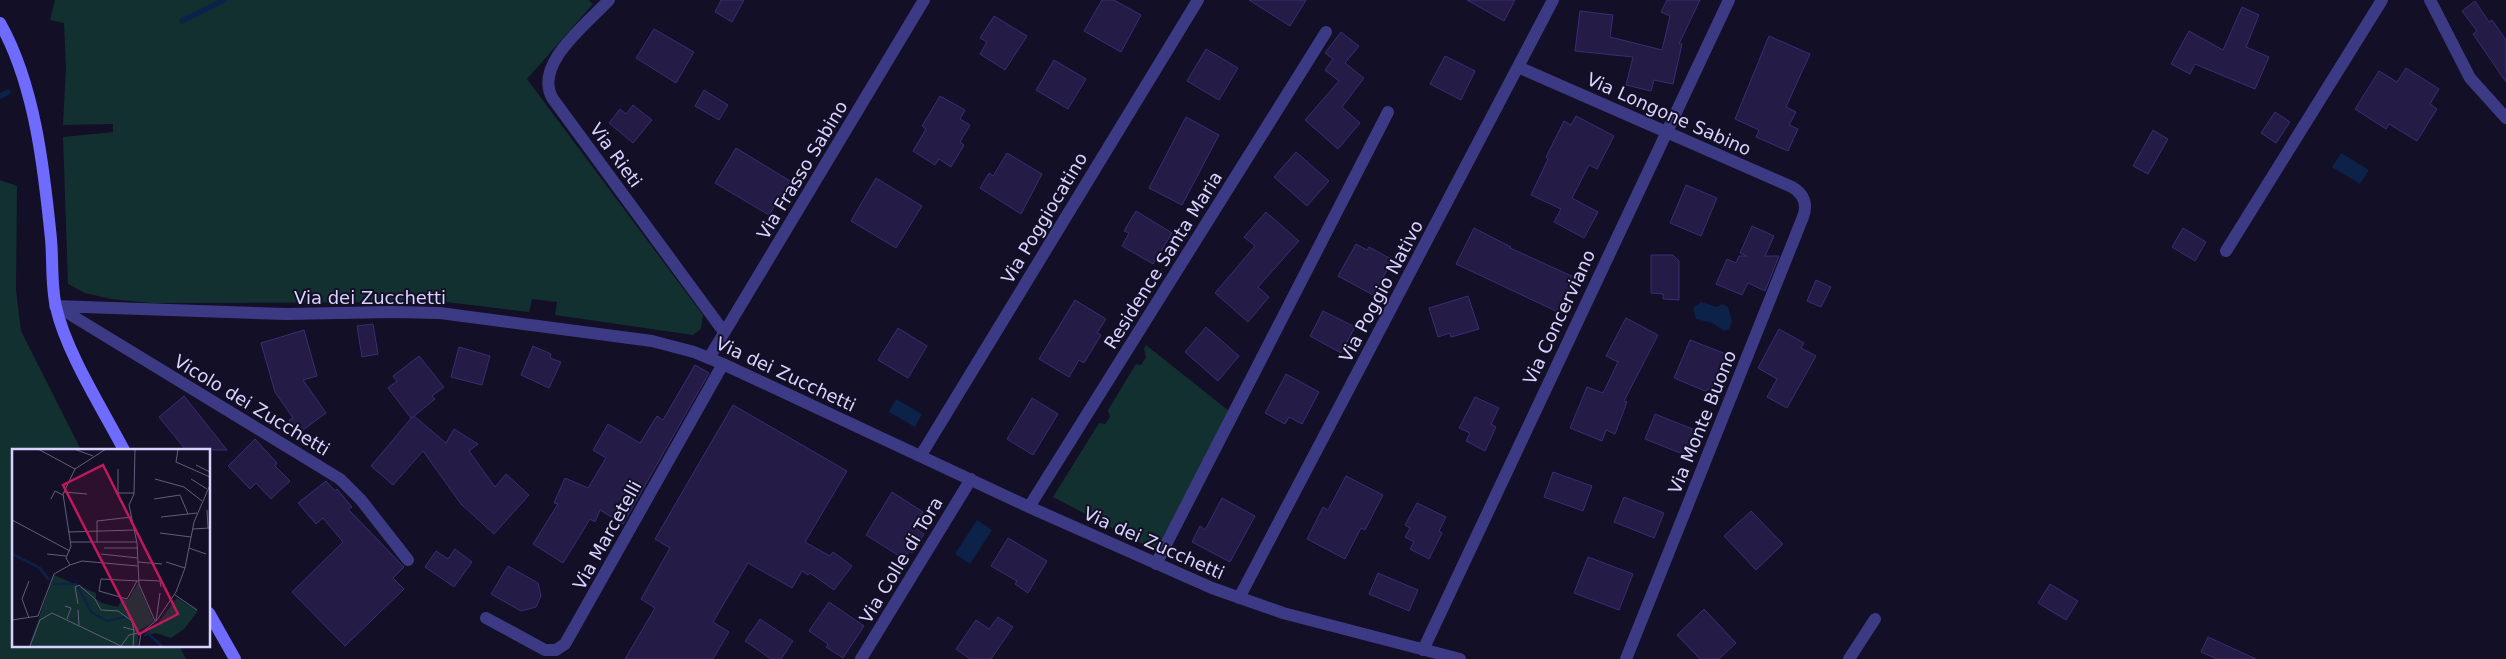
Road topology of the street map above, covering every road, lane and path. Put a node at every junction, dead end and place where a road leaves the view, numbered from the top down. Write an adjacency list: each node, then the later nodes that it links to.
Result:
1 (609, 0): 17 (street, Via Rieti)
2 (924, 0): 17 (street, Via Frasso Sabino)
3 (1198, 0): 21 (street, Via Poggiocatino)
4 (1553, 0): 10 (street, Via Poggio Nativo)
5 (1729, 0): 13 (street, Via Concerviano)
6 (2382, 0): 15 (street)
7 (2430, 0): 12 (street)
8 (0, 23): 16 (main road)
9 (1326, 32): 23 (street, Residence Santa Maria)
10 (1518, 67): 13 (street, Via Longone Sabino); 26 (street, Via Poggio Nativo)
11 (1388, 112): 25 (street)
12 (2506, 118)
13 (1665, 132): 14 (street, Via Longone Sabino); 30 (street, Via Concerviano)
14 (1804, 198): 34 (street, Via Monte Buono)
15 (2226, 251)
16 (55, 306): 18 (street, Via dei Zucchetti); 20 (main road); 24 (street, Vicolo dei Zucchetti)
17 (724, 332): 18 (street, Via Frasso Sabino)
18 (710, 358): 19 (street, Via dei Zucchetti)
19 (723, 364): 21 (street, Via dei Zucchetti); 28 (street, Via Marcetelli)
20 (123, 449)
21 (921, 455): 22 (street, Via dei Zucchetti)
22 (971, 479): 23 (street, Via dei Zucchetti); 32 (street, Via Colle di Tora)
23 (1029, 507): 25 (street, Via dei Zucchetti)
24 (408, 560)
25 (1156, 564): 26 (street, Via dei Zucchetti)
26 (1239, 598): 30 (street, Via dei Zucchetti)
27 (210, 616): 31 (main road)
28 (486, 618)
29 (1875, 618): 35 (street)
30 (1423, 650): 33 (street, Via dei Zucchetti)
31 (235, 659)
32 (861, 659)
33 (1460, 659)
34 (1626, 659)
35 (1849, 659)

